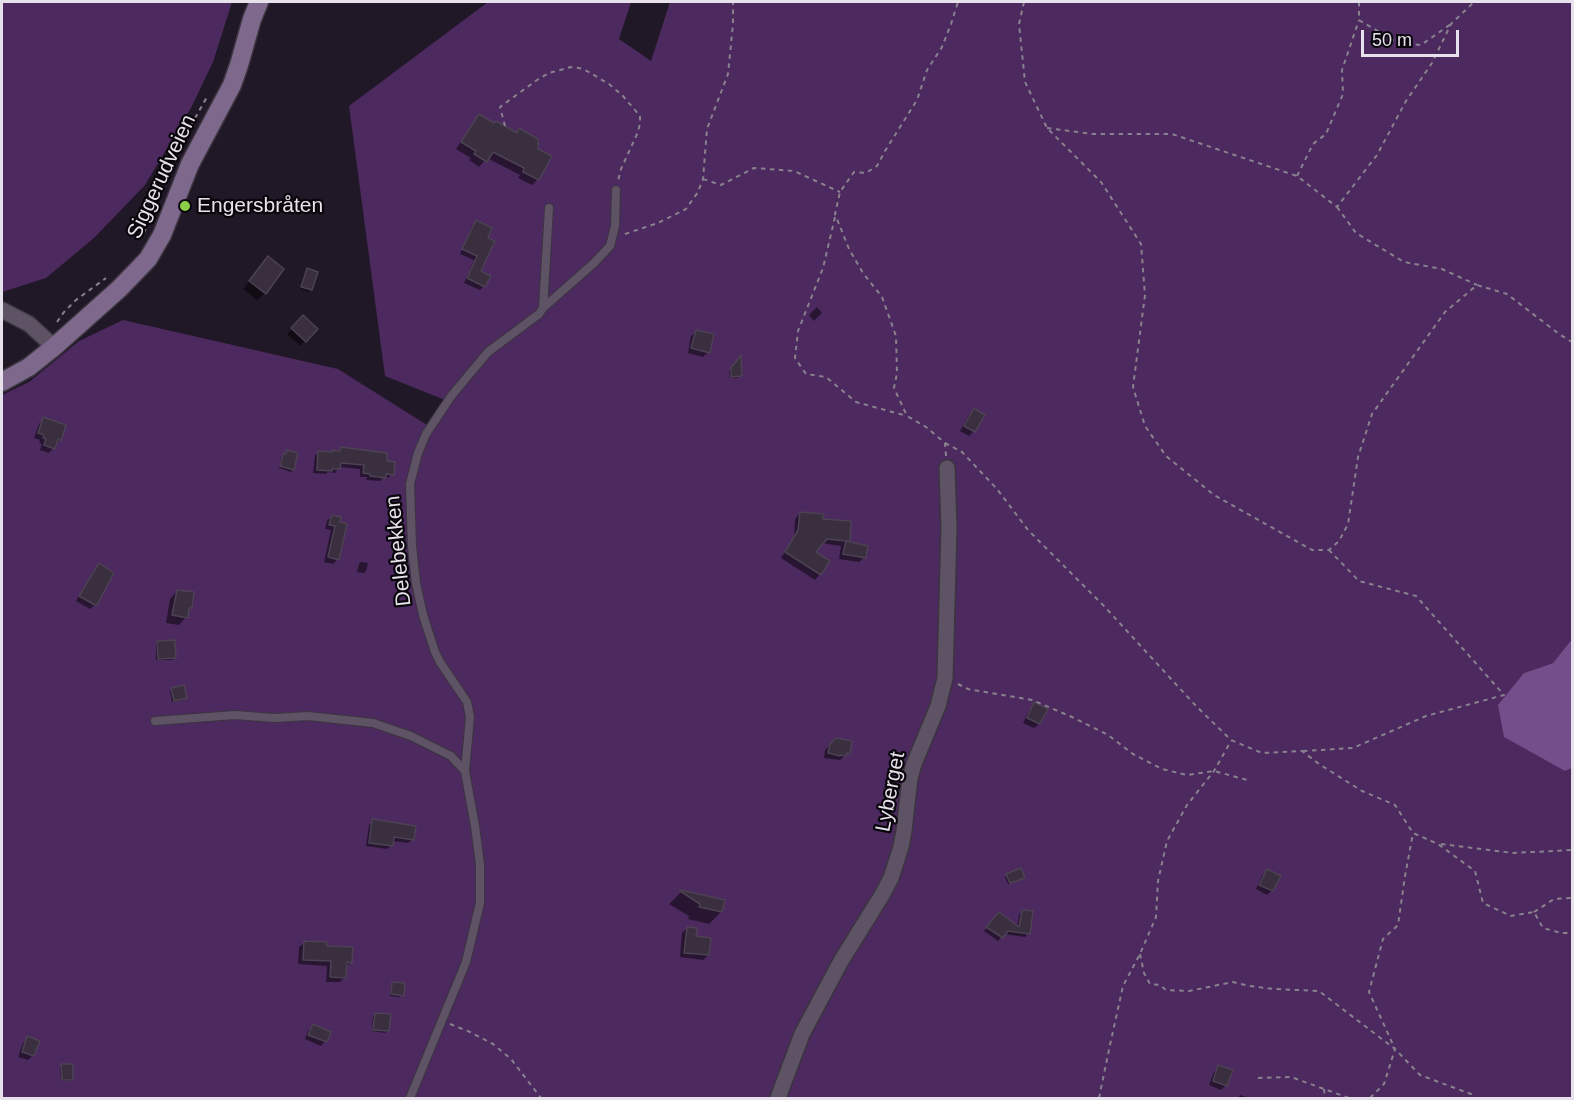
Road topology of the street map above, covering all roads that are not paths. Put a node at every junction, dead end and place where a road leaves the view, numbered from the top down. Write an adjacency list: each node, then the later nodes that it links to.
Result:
1 (259, 2): 6 (main road, Siggerudveien)
2 (616, 190): 4 (lane, Delebekken)
3 (549, 208): 4 (lane)
4 (543, 308): 10 (lane, Delebekken)
5 (3, 310): 6 (street)
6 (50, 344): 7 (main road, Siggerudveien)
7 (2, 382)
8 (947, 468): 12 (street, Lyberget)
9 (155, 721): 10 (lane)
10 (465, 771): 11 (lane, Delebekken)
11 (411, 1098)
12 (778, 1098)

